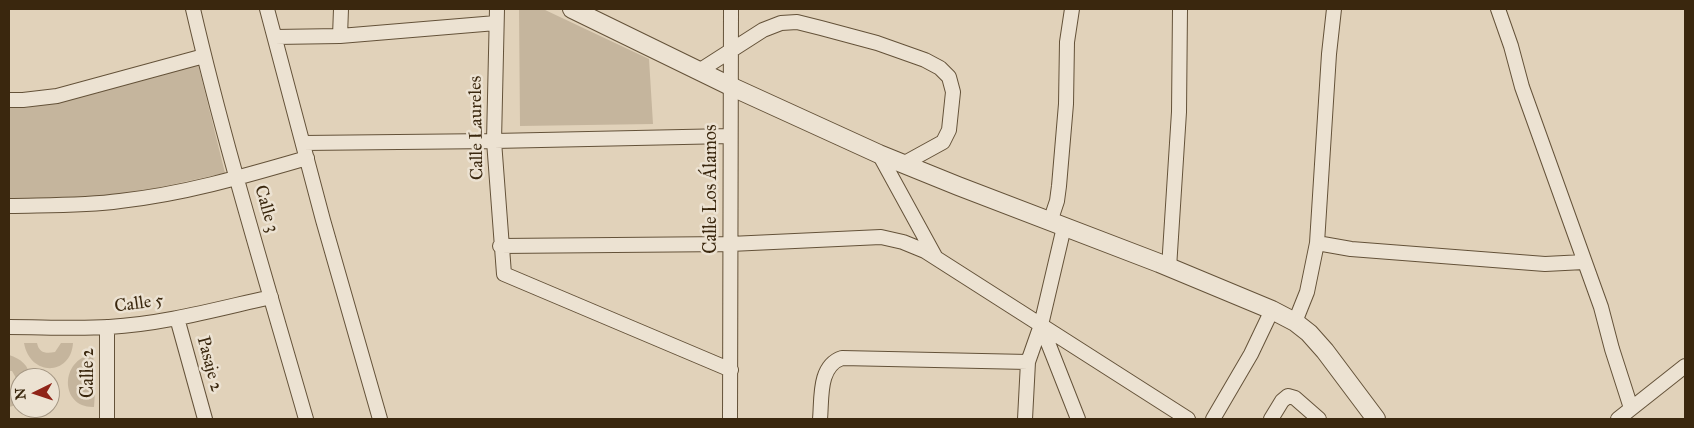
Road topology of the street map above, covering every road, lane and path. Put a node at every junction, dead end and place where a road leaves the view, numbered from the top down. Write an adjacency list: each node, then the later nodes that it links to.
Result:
1 (193, 9): 14 (street, Calle 3)
2 (267, 9): 12 (street)
3 (341, 9): 11 (street)
4 (572, 9): 15 (street)
5 (731, 9): 13 (street, Calle Los Álamos)
6 (1072, 9): 26 (street)
7 (1180, 9): 32 (street)
8 (1334, 9): 27 (street)
9 (1498, 9): 31 (street)
10 (496, 16): 11 (street); 19 (street, Calle Laureles)
11 (340, 36): 12 (street)
12 (275, 37): 20 (street)
13 (731, 52): 15 (street); 16 (street, Calle Los Álamos); 23 (street)
14 (204, 56): 17 (street); 24 (street, Calle 3)
15 (699, 72): 16 (street)
16 (730, 86): 18 (street, Calle Los Álamos); 21 (street)
17 (9, 100)
18 (730, 136): 19 (street); 28 (street, Calle Los Álamos)
19 (494, 141): 20 (street); 29 (street, Calle Laureles)
20 (303, 142): 22 (street)
21 (879, 154): 23 (street); 30 (street)
22 (307, 158): 24 (street); 47 (street)
23 (904, 164): 26 (street)
24 (237, 178): 25 (street); 33 (street, Calle 3)
25 (9, 206)
26 (1057, 224): 32 (street); 37 (street)
27 (1318, 243): 31 (street); 36 (street)
28 (730, 244): 29 (street); 30 (street); 42 (street, Calle Los Álamos)
29 (500, 246): 42 (street, Calle Laureles)
30 (936, 259): 37 (street)
31 (1584, 262): 43 (street)
32 (1164, 266): 34 (street)
33 (271, 297): 35 (street, Calle 5); 46 (street, Calle 3)
34 (1272, 310): 36 (street); 53 (street)
35 (177, 318): 39 (street, Calle 5); 45 (street, Pasaje 2)
36 (1295, 322): 56 (street)
37 (1041, 325): 40 (street); 51 (street); 52 (street)
38 (9, 327): 39 (street, Calle 5)
39 (107, 327): 44 (street, Calle 2)
40 (1028, 362): 49 (street); 50 (street)
41 (1685, 366): 43 (street)
42 (731, 370): 48 (street, Calle Los Álamos)
43 (1631, 408): 57 (street)
44 (107, 419)
45 (205, 419)
46 (306, 419)
47 (380, 419)
48 (730, 419)
49 (820, 419)
50 (1025, 419)
51 (1078, 419)
52 (1188, 419)
53 (1213, 419)
54 (1272, 419): 55 (street)
55 (1319, 419)
56 (1376, 419)
57 (1618, 419)

